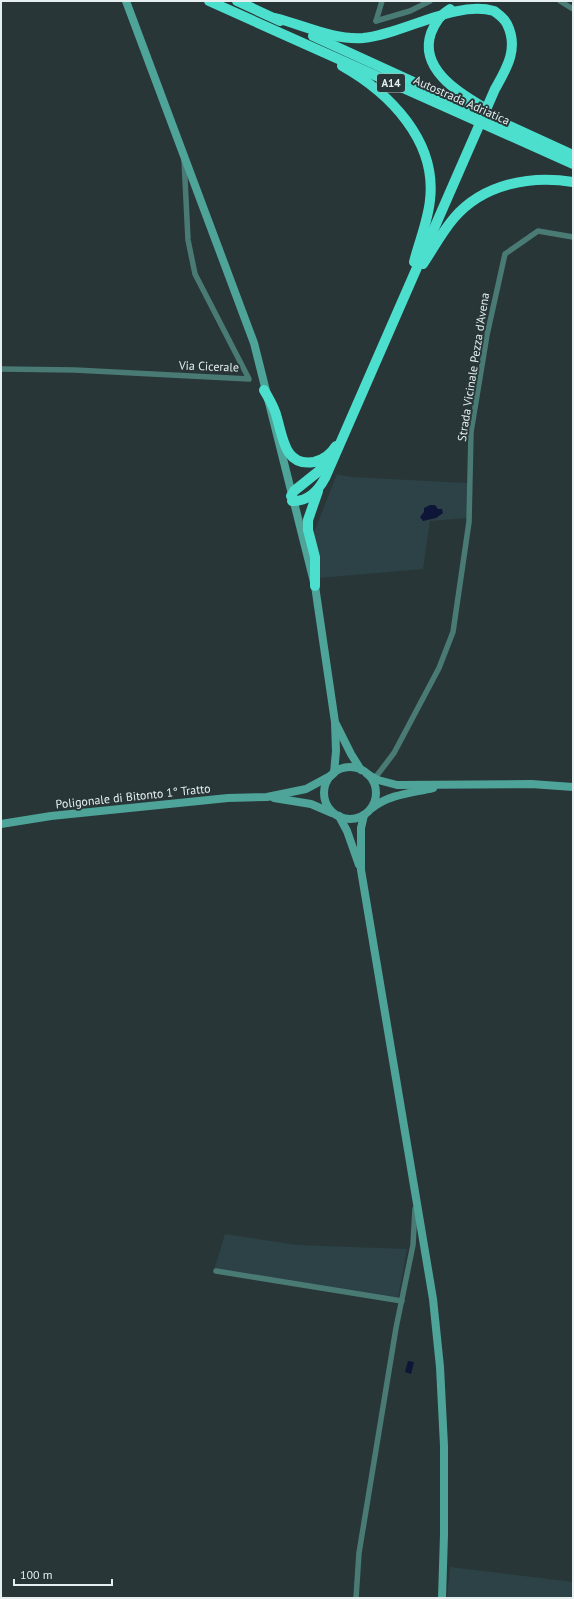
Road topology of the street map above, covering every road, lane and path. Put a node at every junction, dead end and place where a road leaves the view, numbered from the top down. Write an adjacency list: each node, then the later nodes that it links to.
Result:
1 (126, 1): 12 (main road)
2 (210, 1): 10 (highway, Autostrada Adriatica / A14)
3 (237, 1): 9 (highway, Autostrada Adriatica / A14)
4 (382, 1): 5 (street)
5 (430, 1)
6 (560, 1): 8 (street)
7 (472, 3): 9 (highway, A14); 11 (highway); 17 (highway, A14)
8 (573, 9)
9 (274, 18): 13 (highway, Autostrada Adriatica / A14)
10 (261, 25): 14 (highway, Autostrada Adriatica / A14); 17 (highway, A14)
11 (573, 150)
12 (184, 153): 18 (street, Via Cicerale); 19 (main road)
13 (573, 155)
14 (573, 164)
15 (573, 182): 17 (highway, A14)
16 (573, 237): 28 (street, Strada Vicinale Pezza d'Avena)
17 (409, 284): 20 (highway, A14)
18 (1, 369)
19 (264, 390): 21 (highway); 23 (main road)
20 (342, 438): 21 (highway); 22 (highway)
21 (332, 451): 23 (highway)
22 (321, 485): 23 (highway); 24 (highway)
23 (292, 498): 24 (main road)
24 (315, 586): 25 (main road)
25 (335, 722): 26 (main road); 27 (main road)
26 (364, 772): 27 (main road); 28 (main road); 32 (main road)
27 (333, 774): 31 (main road); 33 (main road)
28 (375, 778): 29 (main road)
29 (444, 786): 30 (main road); 32 (main road)
30 (573, 787)
31 (267, 797): 33 (main road); 35 (main road, Poligonale di Bitonto 1° Tratto)
32 (370, 809): 34 (main road)
33 (337, 815): 34 (main road); 36 (main road)
34 (364, 815): 36 (main road)
35 (1, 824)
36 (361, 870): 37 (main road)
37 (416, 1197): 39 (street); 41 (main road)
38 (216, 1272): 39 (street)
39 (402, 1301): 40 (street)
40 (356, 1598)
41 (442, 1598)

